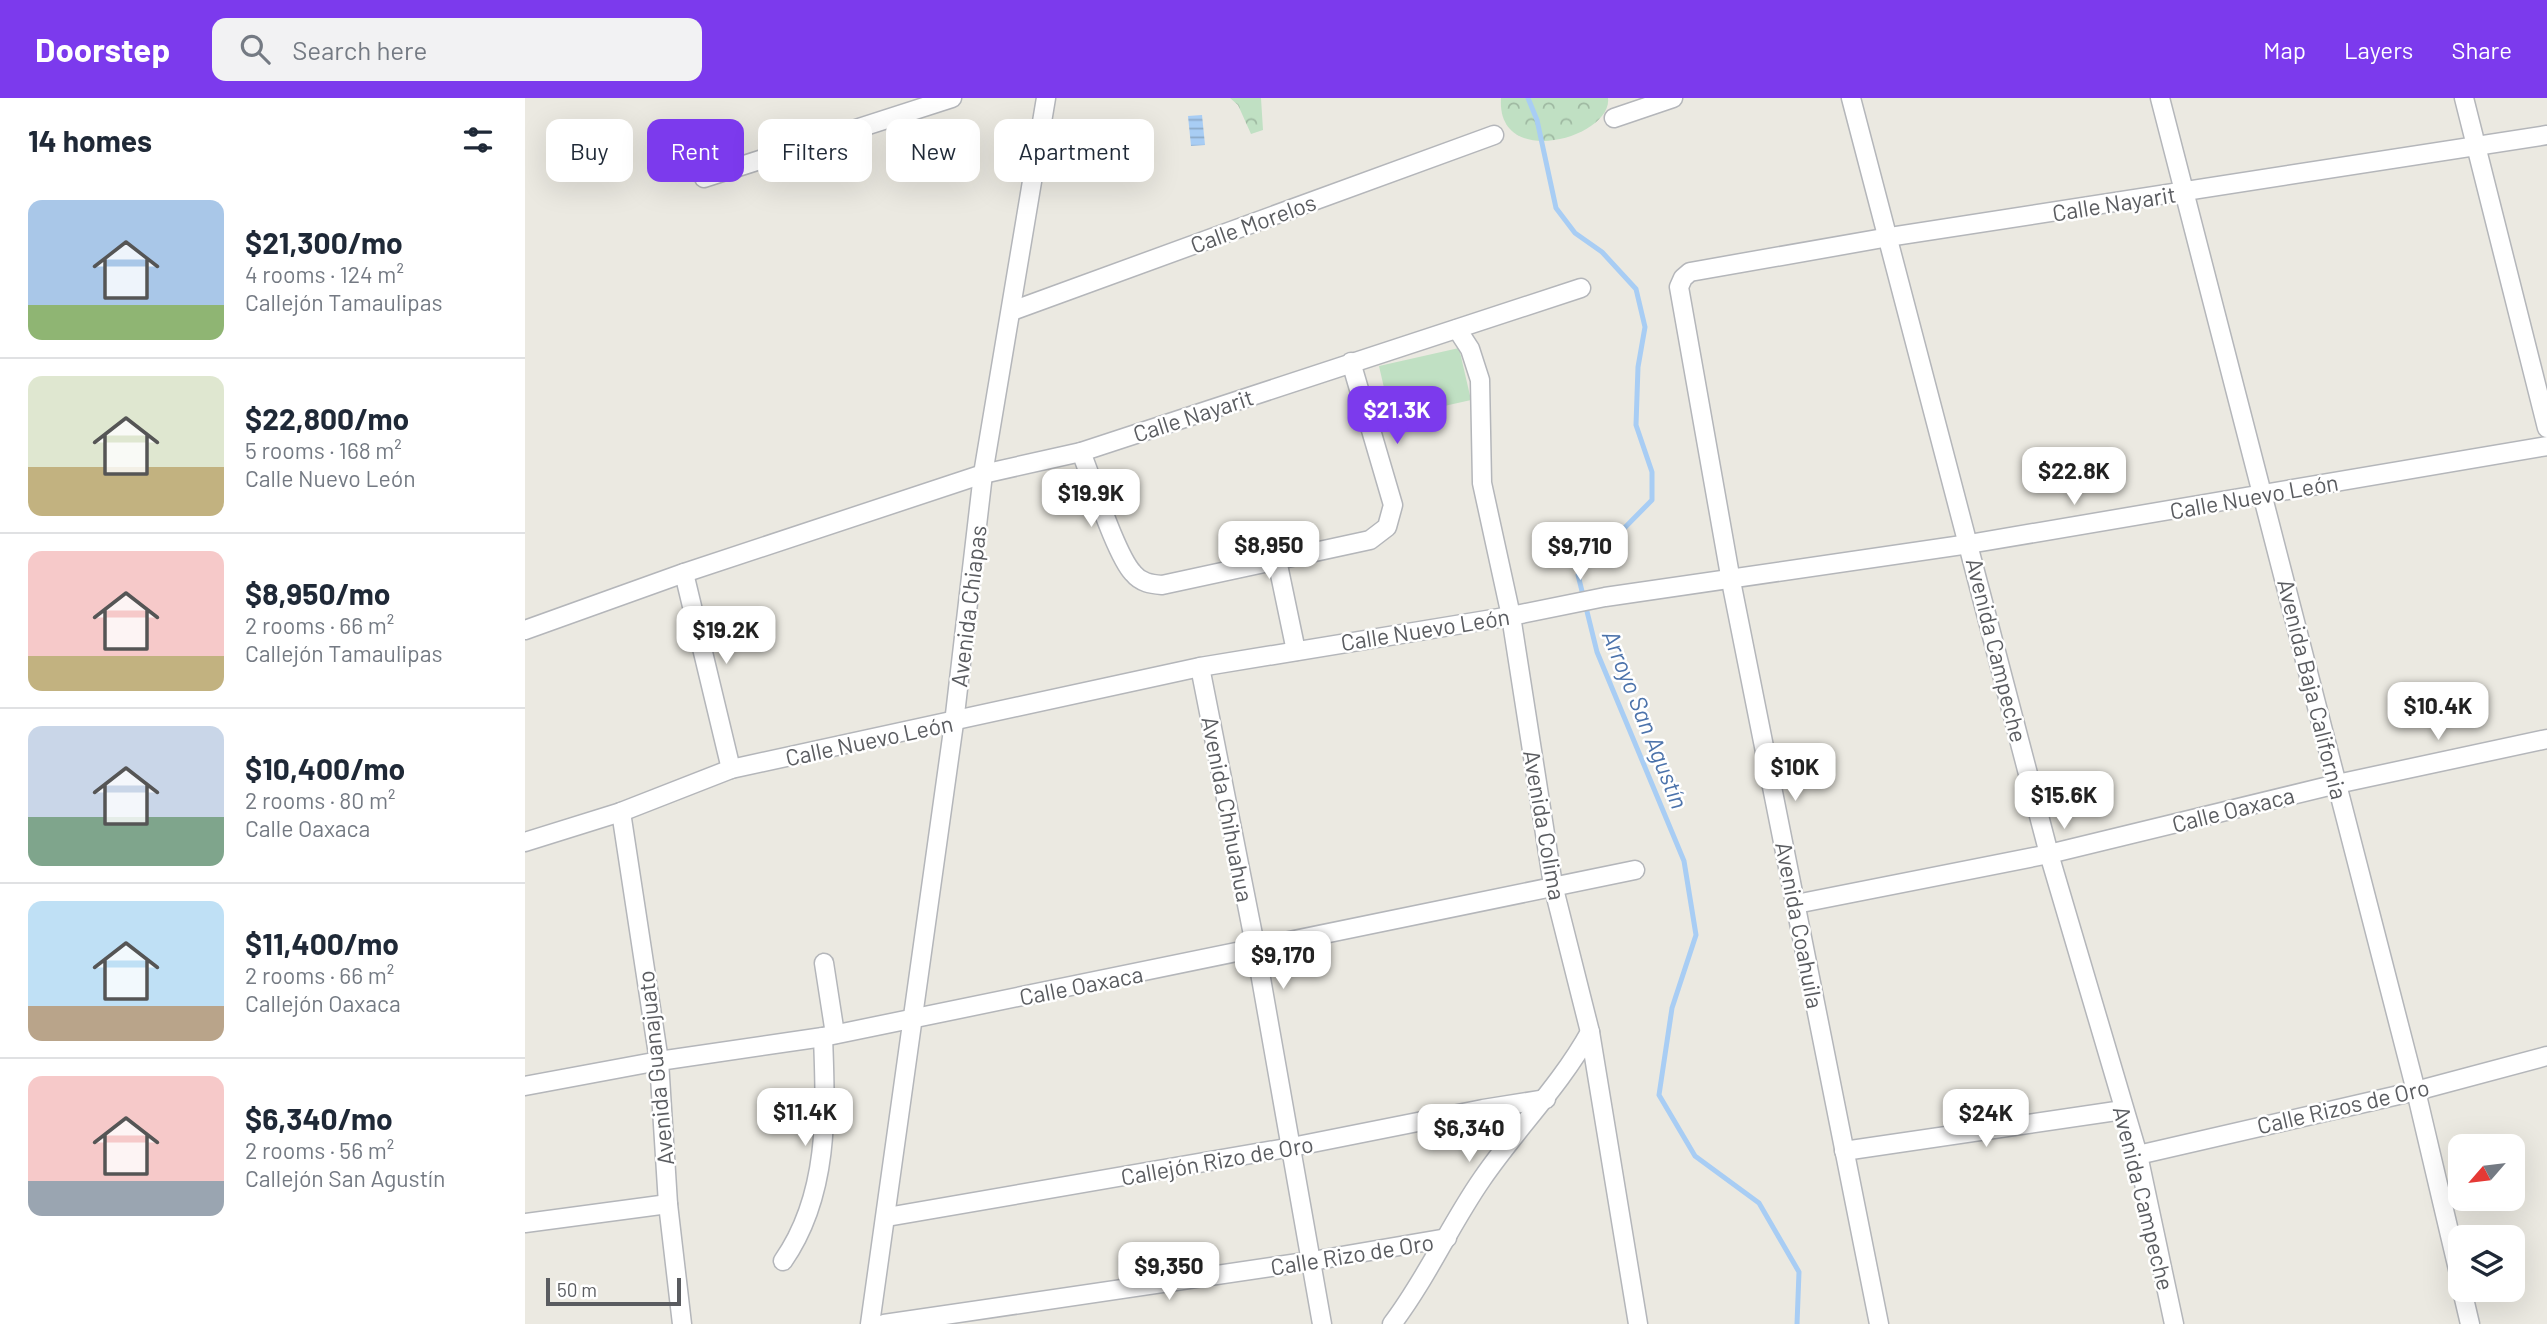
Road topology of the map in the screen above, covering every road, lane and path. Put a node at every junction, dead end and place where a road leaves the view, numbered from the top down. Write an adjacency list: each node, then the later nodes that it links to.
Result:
1 (952, 98): 11 (street)
2 (1046, 98): 16 (street, Avenida Chiapas)
3 (1673, 98): 7 (street)
4 (1851, 98): 13 (street, Avenida Campeche)
5 (2160, 98): 12 (street, Avenida Baja California)
6 (2464, 98): 10 (street)
7 (1613, 118)
8 (1495, 135): 16 (street, Calle Morelos)
9 (2547, 135): 10 (street, Calle Nayarit)
10 (2477, 148): 12 (street, Calle Nayarit); 19 (street)
11 (744, 165)
12 (2184, 193): 13 (street, Calle Nayarit); 23 (street, Avenida Baja California)
13 (1889, 237): 14 (street, Calle Nayarit); 24 (street, Avenida Campeche)
14 (1683, 278): 27 (street, Avenida Coahuila)
15 (1581, 288): 17 (street, Calle Nayarit)
16 (1012, 311): 22 (street, Avenida Chiapas)
17 (1457, 329): 18 (street, Calle Nayarit); 28 (street, Avenida Colima)
18 (1351, 362): 21 (street, Calle Nayarit); 25 (street)
19 (2547, 428)
20 (2547, 446): 23 (street, Calle Nuevo León)
21 (1081, 452): 22 (street, Calle Nayarit); 25 (street)
22 (983, 474): 26 (street, Calle Nayarit); 32 (street, Avenida Chiapas)
23 (2263, 495): 24 (street, Calle Nuevo León); 35 (street, Avenida Baja California)
24 (1969, 544): 27 (street, Calle Nuevo León); 38 (street, Avenida Campeche)
25 (1277, 560): 30 (street)
26 (684, 573): 29 (street, Calle Nayarit); 34 (street)
27 (1731, 581): 28 (street, Calle Nuevo León); 41 (street, Avenida Coahuila)
28 (1511, 616): 30 (street, Calle Nuevo León); 40 (street, Avenida Colima)
29 (525, 629)
30 (1296, 651): 31 (street, Calle Nuevo León)
31 (1200, 667): 32 (street, Calle Nuevo León); 42 (street, Avenida Chihuahua)
32 (954, 723): 34 (street, Calle Nuevo León); 44 (street, Avenida Chiapas)
33 (2547, 739): 35 (street, Calle Oaxaca)
34 (731, 769): 36 (street, Calle Nuevo León)
35 (2337, 783): 38 (street, Calle Oaxaca); 50 (street, Avenida Baja California)
36 (621, 812): 37 (street, Calle Nuevo León); 48 (street, Avenida Guanajuato)
37 (525, 842)
38 (2049, 854): 41 (street, Calle Oaxaca); 52 (street, Avenida Campeche)
39 (1635, 870): 40 (street, Calle Oaxaca)
40 (1553, 885): 42 (street, Calle Oaxaca); 45 (street, Avenida Colima)
41 (1796, 904): 54 (street, Avenida Coahuila)
42 (1256, 950): 44 (street, Calle Oaxaca); 53 (street, Avenida Chihuahua)
43 (824, 963): 46 (street)
44 (914, 1018): 46 (street, Calle Oaxaca); 57 (street, Avenida Chiapas)
45 (1590, 1032): 51 (street); 69 (street, Avenida Colima)
46 (829, 1035): 48 (street, Calle Oaxaca); 61 (street)
47 (2547, 1055): 50 (street, Calle Rizos de Oro)
48 (659, 1061): 49 (street, Calle Oaxaca); 56 (street, Avenida Guanajuato)
49 (525, 1086)
50 (2416, 1091): 55 (street, Calle Rizos de Oro); 59 (street, Avenida Baja California)
51 (1546, 1099): 53 (street, Callejón Rizo de Oro); 60 (street)
52 (2123, 1110): 54 (street); 55 (street, Avenida Campeche)
53 (1292, 1147): 57 (street, Callejón Rizo de Oro); 62 (street, Avenida Chihuahua)
54 (1844, 1151): 70 (street, Avenida Coahuila)
55 (2138, 1154): 71 (street, Avenida Campeche)
56 (668, 1204): 58 (street); 64 (street, Avenida Guanajuato)
57 (887, 1217): 65 (street, Avenida Chiapas)
58 (525, 1223)
59 (2448, 1227)
60 (1447, 1238): 62 (street, Calle Rizo de Oro); 68 (street)
61 (783, 1261)
62 (1312, 1261): 66 (street, Calle Rizo de Oro); 67 (street, Avenida Chihuahua)
63 (2465, 1302): 72 (street)
64 (682, 1324)
65 (870, 1324)
66 (884, 1324)
67 (1322, 1324)
68 (1392, 1324)
69 (1638, 1324)
70 (1879, 1324)
71 (2174, 1324)
72 (2470, 1324)

